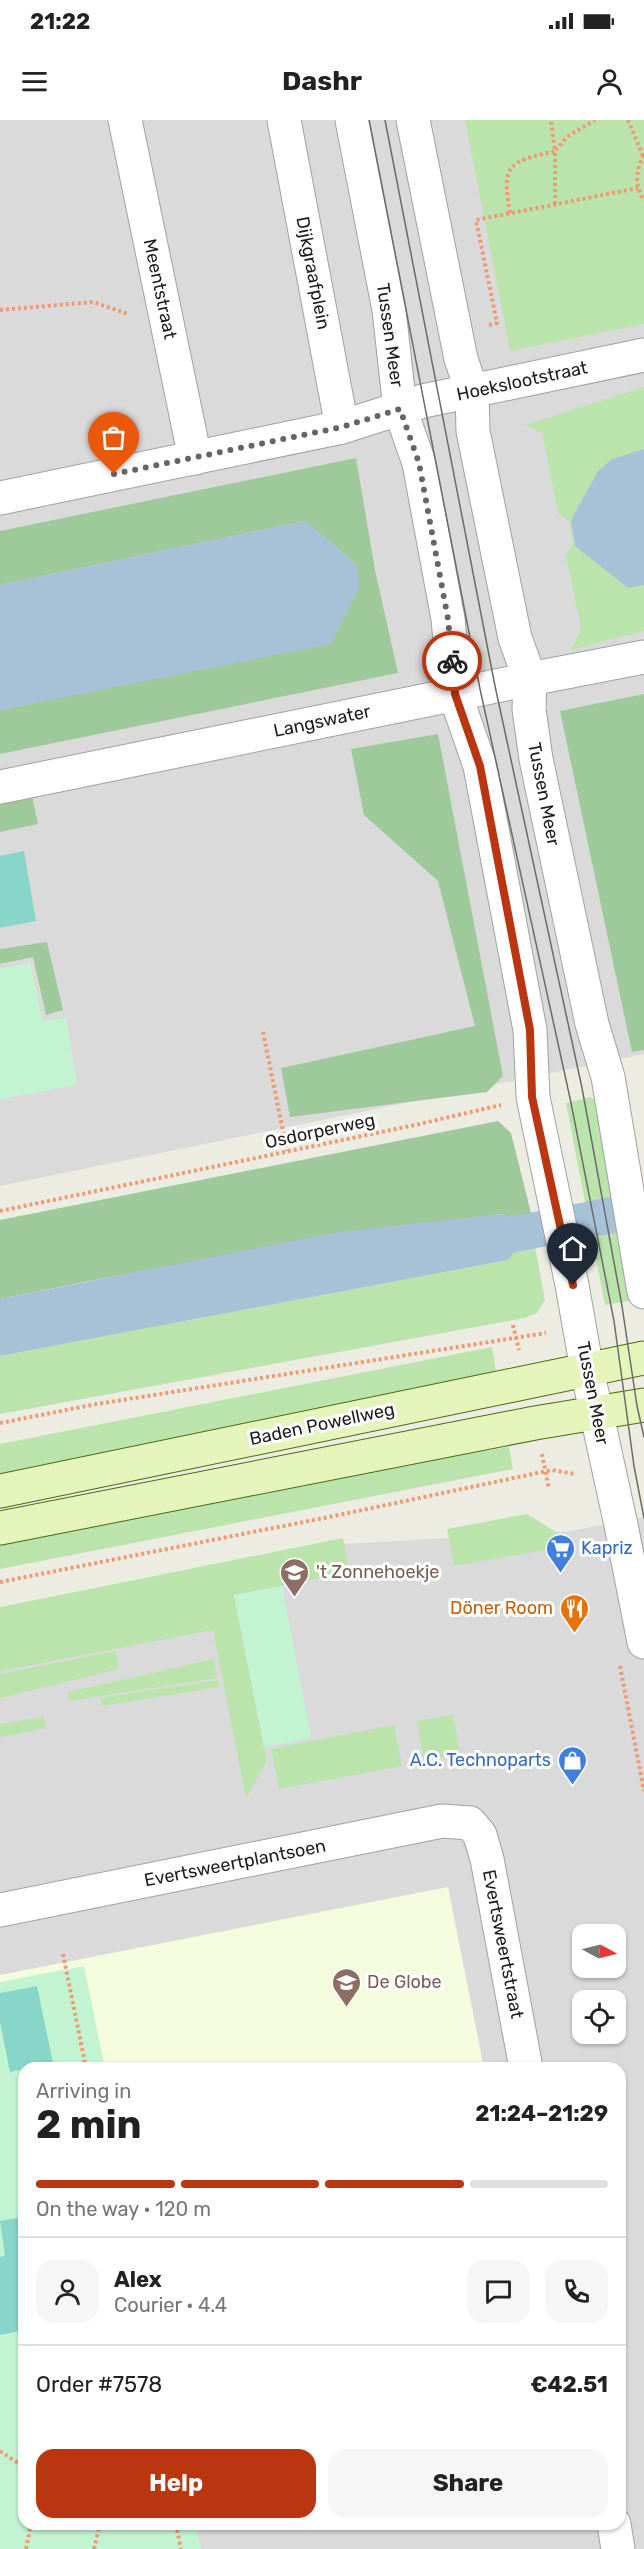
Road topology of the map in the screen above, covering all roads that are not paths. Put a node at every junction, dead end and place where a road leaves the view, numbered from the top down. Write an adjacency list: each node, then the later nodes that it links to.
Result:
1 (125, 120): 9 (street, Meentstraat)
2 (284, 120): 8 (street, Dijkgraafplein)
3 (352, 120): 7 (street, Tussen Meer)
4 (413, 120): 6 (street, Tussen Meer)
5 (644, 355): 6 (street, Hoekslootstraat)
6 (472, 391): 7 (street, Hoekslootstraat); 12 (street, Tussen Meer)
7 (400, 409): 8 (street, Hoekslootstraat); 13 (street, Tussen Meer)
8 (342, 427): 9 (street, Hoekslootstraat)
9 (195, 458): 10 (street, Hoekslootstraat)
10 (0, 498)
11 (644, 657): 12 (street, Langswater)
12 (530, 679): 13 (street, Langswater); 15 (street, Tussen Meer)
13 (455, 694): 14 (street, Langswater); 17 (street, Tussen Meer)
14 (0, 787)
15 (644, 1292)
16 (644, 1358): 17 (main road, Baden Powellweg)
17 (587, 1370): 19 (street, Tussen Meer); 20 (main road, Baden Powellweg)
18 (644, 1405): 19 (main road)
19 (595, 1413): 21 (main road); 22 (street, Tussen Meer)
20 (0, 1491)
21 (0, 1528)
22 (644, 1642)
23 (470, 1823): 24 (street, Evertsweertplantsoen); 25 (street, Evertsweertstraat)
24 (0, 1910)
25 (525, 2062)
26 (615, 2530): 27 (street)
27 (618, 2549)

